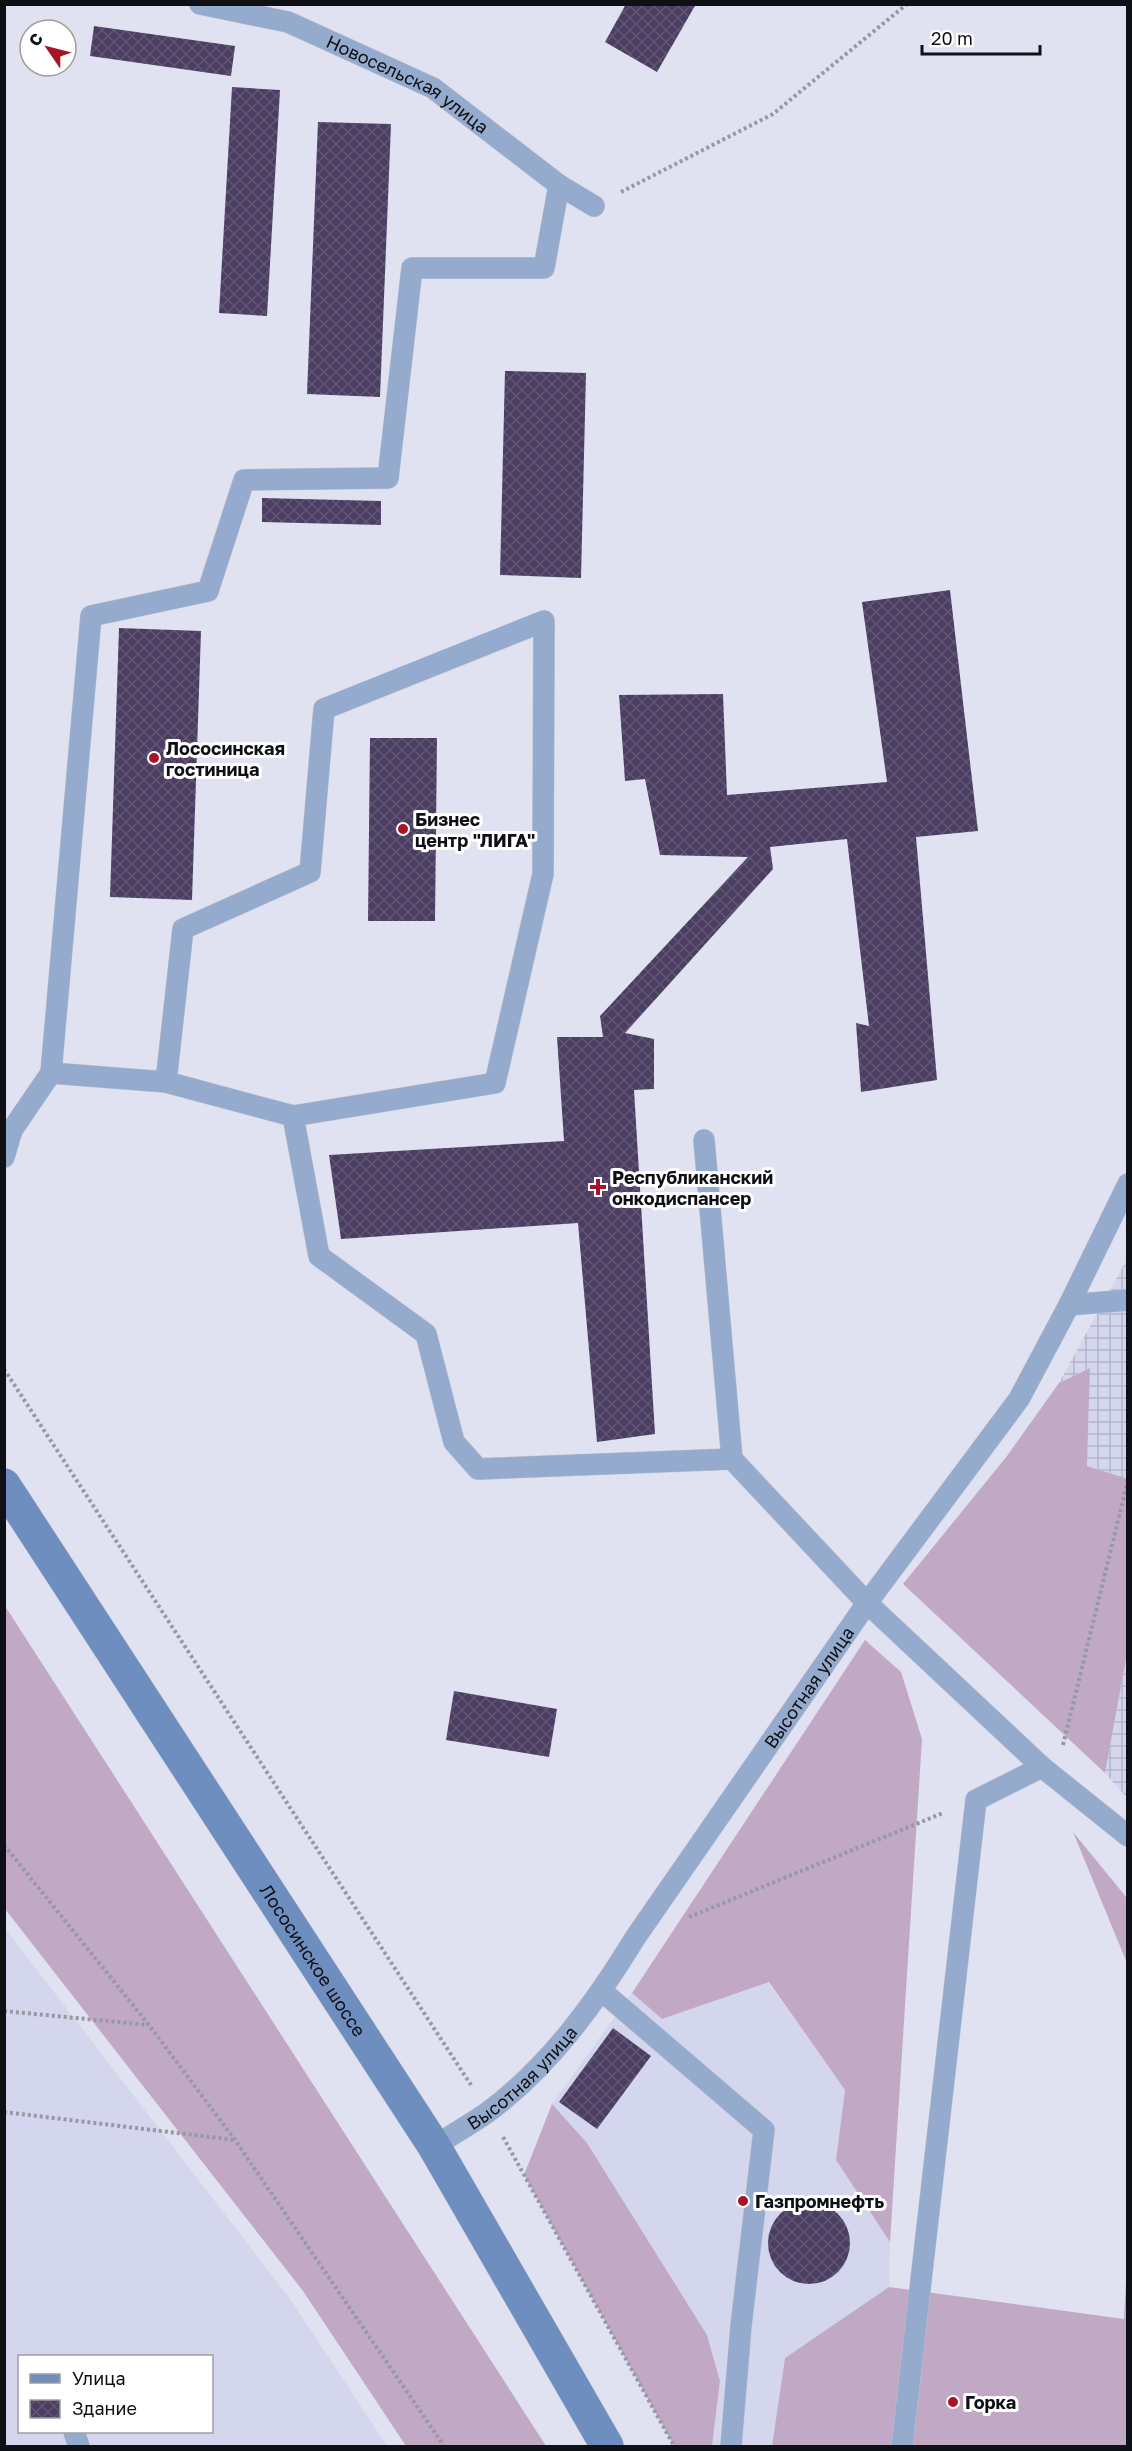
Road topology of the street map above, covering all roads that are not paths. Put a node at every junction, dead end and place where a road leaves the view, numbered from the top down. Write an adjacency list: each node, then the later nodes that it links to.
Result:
1 (200, 4): 2 (lane, Новосельская улица)
2 (559, 186): 3 (lane, Новосельская улица); 4 (lane)
3 (594, 206)
4 (51, 1073): 5 (lane); 8 (lane)
5 (166, 1082): 6 (lane); 6 (lane)
6 (293, 1116): 12 (lane)
7 (704, 1140): 12 (lane)
8 (4, 1158)
9 (1128, 1184): 11 (lane, Высотная улица)
10 (1128, 1300): 11 (lane)
11 (1069, 1305): 14 (lane, Высотная улица)
12 (732, 1459): 14 (lane)
13 (4, 1485): 18 (main road, Лососинское шоссе)
14 (867, 1603): 15 (lane); 17 (lane, Высотная улица)
15 (1042, 1767): 16 (lane); 21 (lane)
16 (1128, 1836)
17 (603, 1992): 18 (lane, Высотная улица); 20 (lane)
18 (434, 2146): 19 (main road, Лососинское шоссе)
19 (607, 2446)
20 (730, 2446)
21 (902, 2446)

